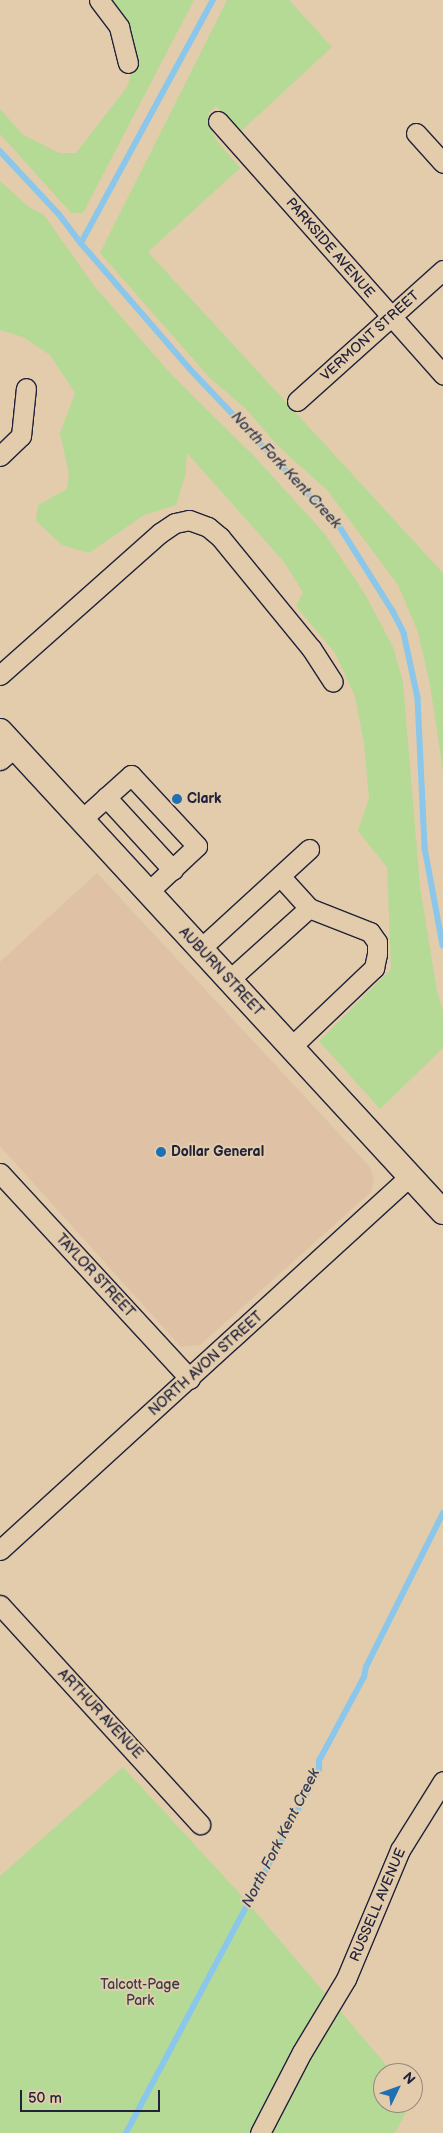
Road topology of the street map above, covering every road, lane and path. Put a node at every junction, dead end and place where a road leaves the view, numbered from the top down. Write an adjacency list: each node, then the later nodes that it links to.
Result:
1 (99, 0): 2 (street)
2 (128, 63)
3 (218, 121): 7 (street, PARKSIDE AVENUE)
4 (416, 133): 5 (street)
5 (443, 163)
6 (443, 270): 7 (street, VERMONT STREET)
7 (391, 317): 8 (street, PARKSIDE AVENUE); 10 (street, VERMONT STREET)
8 (443, 374)
9 (26, 388): 11 (street)
10 (297, 401)
11 (0, 456)
12 (0, 675): 13 (street)
13 (333, 682)
14 (5, 746): 16 (main road, AUBURN STREET)
15 (106, 797): 16 (street); 18 (street); 18 (street)
16 (82, 819): 20 (main road, AUBURN STREET)
17 (310, 848): 19 (street)
18 (173, 870): 20 (street)
19 (280, 876): 21 (street); 22 (street)
20 (148, 892): 22 (main road, AUBURN STREET)
21 (309, 908): 23 (street); 24 (street)
22 (200, 949): 23 (main road, AUBURN STREET)
23 (229, 980): 24 (main road, AUBURN STREET)
24 (291, 1047): 26 (main road, AUBURN STREET)
25 (0, 1173): 28 (street, TAYLOR STREET)
26 (410, 1176): 27 (main road, AUBURN STREET); 28 (street, NORTH AVON STREET)
27 (443, 1212)
28 (190, 1379): 29 (street, NORTH AVON STREET)
29 (0, 1550)
30 (0, 1605): 32 (street, ARTHUR AVENUE)
31 (443, 1781): 33 (street, RUSSELL AVENUE)
32 (200, 1824)
33 (260, 2133)

